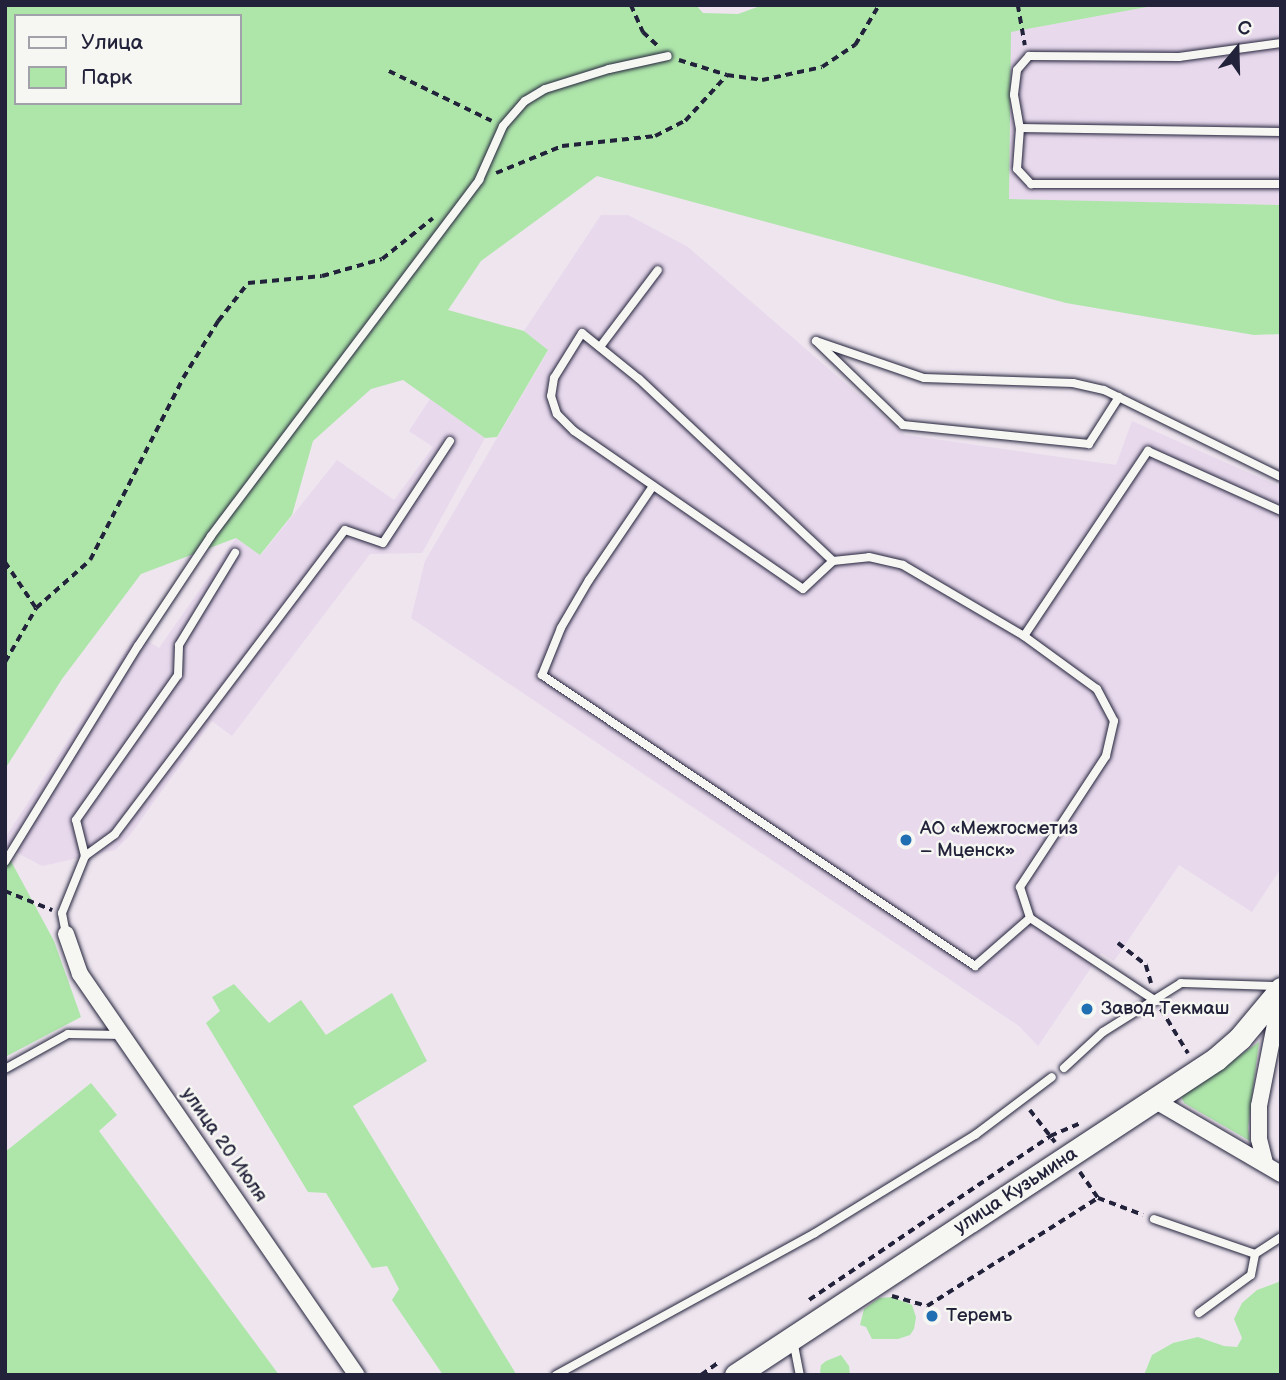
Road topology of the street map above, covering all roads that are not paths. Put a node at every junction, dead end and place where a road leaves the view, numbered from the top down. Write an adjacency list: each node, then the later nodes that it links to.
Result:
1 (1281, 43): 3 (lane)
2 (668, 56): 17 (lane)
3 (1020, 128): 4 (lane); 5 (lane)
4 (1281, 132)
5 (1281, 184)
6 (658, 270): 7 (lane)
7 (600, 347): 11 (lane); 14 (lane)
8 (1119, 397): 8 (lane); 10 (lane)
9 (450, 441): 16 (lane)
10 (1281, 477)
11 (653, 486): 14 (lane); 18 (lane)
12 (1281, 511): 15 (lane)
13 (236, 553): 16 (lane)
14 (833, 561): 15 (lane)
15 (1024, 636): 18 (lane)
16 (85, 856): 19 (lane)
17 (5, 862)
18 (1030, 918): 21 (lane)
19 (66, 934): 22 (street, улица 20 Июля)
20 (1281, 990): 21 (lane); 26 (main road, улица Кузьмина); 27 (street)
21 (1156, 1001): 23 (lane)
22 (122, 1035): 24 (lane); 34 (street, улица 20 Июля)
23 (1064, 1068)
24 (5, 1069)
25 (1052, 1077): 35 (lane)
26 (1156, 1101): 27 (street); 33 (main road, улица Кузьмина)
27 (1265, 1163): 28 (street)
28 (1281, 1174)
29 (1154, 1219): 31 (lane)
30 (1281, 1237): 31 (lane)
31 (1255, 1254): 32 (lane)
32 (1199, 1313)
33 (793, 1337): 36 (main road, улица Кузьмина); 37 (lane)
34 (357, 1375)
35 (556, 1375)
36 (736, 1375)
37 (800, 1375)

